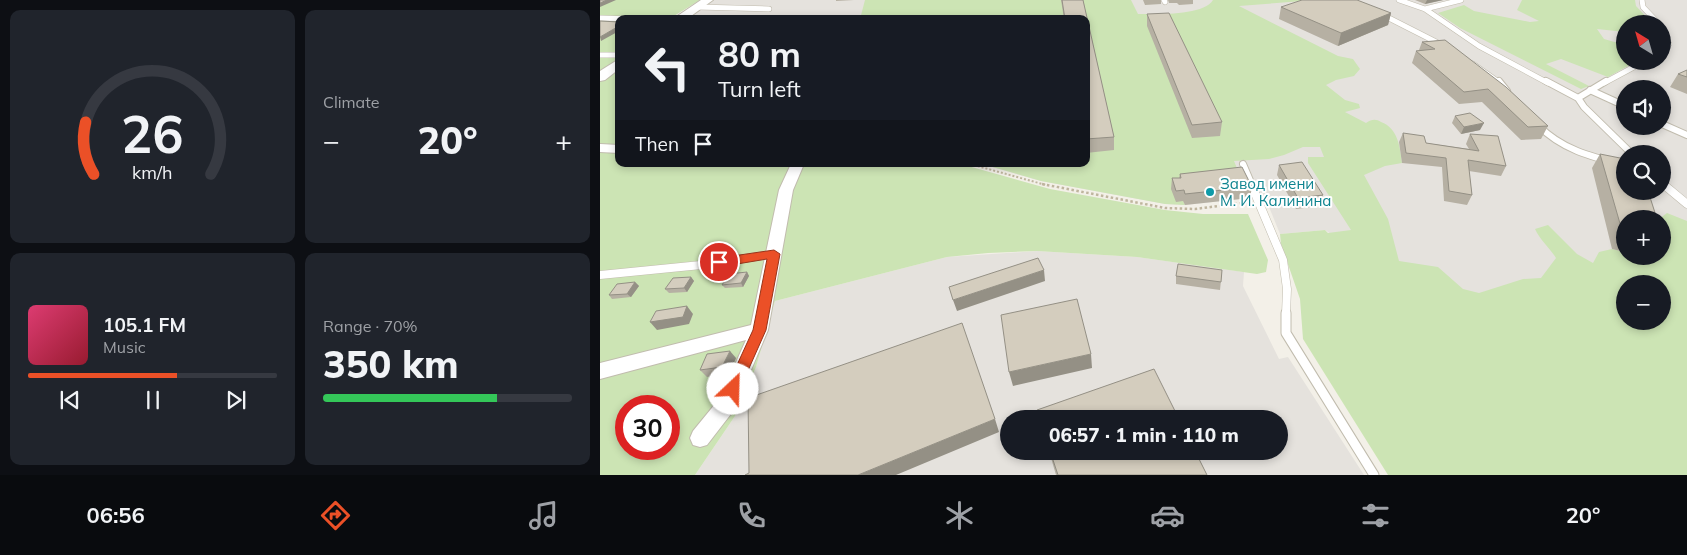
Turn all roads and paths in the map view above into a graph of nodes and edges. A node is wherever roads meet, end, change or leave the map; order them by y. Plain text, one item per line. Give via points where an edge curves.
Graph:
1 (708, 0) edge
2 (1399, 0) edge
3 (1461, 0) edge
4 (1642, 0) edge
5 (697, 7) junction
6 (769, 9) dead end
7 (1425, 9) junction
8 (1378, 12) edge
9 (686, 15) edge
10 (1651, 15) edge
11 (600, 18) edge
12 (615, 18) edge
13 (1451, 51) edge
14 (600, 55) edge
15 (615, 55) edge
16 (1467, 60) edge
17 (615, 66) edge
18 (1629, 70) edge
19 (600, 77) edge
20 (1590, 90) junction
21 (1512, 97) edge
22 (1578, 98) junction
23 (1616, 102) edge
24 (1535, 122) edge
25 (1671, 128) edge
26 (1687, 135) edge
27 (1623, 145) edge
28 (600, 148) edge
29 (615, 149) edge
30 (1616, 163) edge
31 (1244, 164) dead end
32 (796, 167) edge
33 (981, 167) edge
34 (1671, 191) edge
35 (1259, 202) junction
36 (1687, 204) edge
37 (774, 254) junction
38 (600, 276) edge
39 (759, 330) junction
40 (600, 371) edge
41 (700, 438) dead end
42 (1374, 475) edge

1 - 5 street
2 - 7 lane
3 - 7 lane
4 - 10 lane via 1643,7
5 - 6 lane
5 - 9 street
7 - 22 lane via 1480,46
8 - 13 lane
11 - 12 lane
14 - 15 lane
16 - 21 lane via 1497,79
17 - 19 street
18 - 20 lane
20 - 22 lane
20 - 23 lane
22 - 27 lane via 1584,108
24 - 30 lane via 1568,149
25 - 26 lane
28 - 29 street
31 - 35 lane
32 - 37 street via 786,190
33 - 35 path via 1045,185 1164,208 1195,209
34 - 36 lane
35 - 42 lane via 1283,260 1286,333
37 - 38 lane
37 - 39 street
39 - 40 street
39 - 41 street via 727,404

